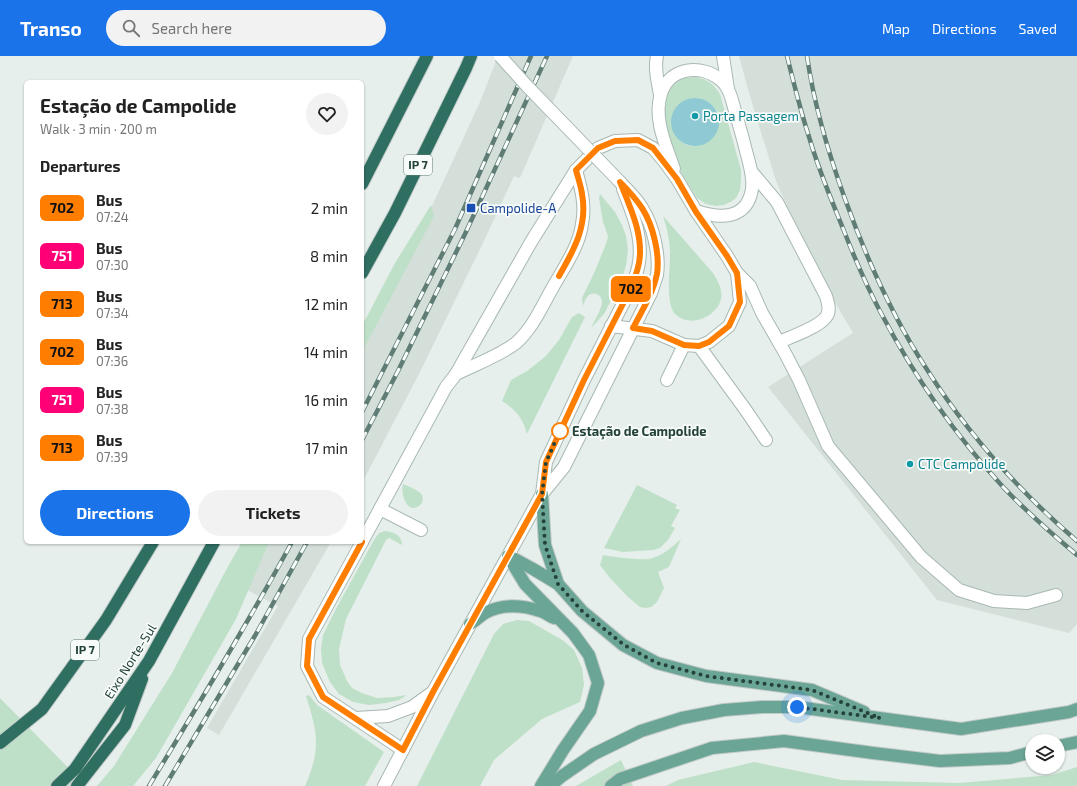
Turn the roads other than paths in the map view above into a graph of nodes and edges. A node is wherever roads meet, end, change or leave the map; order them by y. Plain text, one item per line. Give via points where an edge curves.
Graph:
1 (427, 56) edge
2 (470, 56) edge
3 (500, 56) edge
4 (657, 56) edge
5 (723, 56) edge
6 (728, 90) junction
7 (660, 95) junction
8 (576, 170) junction
9 (752, 171) junction
10 (677, 179) junction
11 (364, 180) edge
12 (620, 182) junction
13 (696, 212) junction
14 (364, 268) edge
15 (737, 273) junction
16 (611, 326) junction
17 (633, 328) junction
18 (779, 342) junction
19 (684, 345) junction
20 (699, 346) junction
21 (456, 374) junction
22 (667, 380) dead end
23 (766, 440) dead end
24 (542, 494) junction
25 (380, 509) junction
26 (421, 530) dead end
27 (364, 538) edge
28 (152, 544) edge
29 (213, 544) edge
30 (361, 544) edge
31 (508, 556) junction
32 (558, 584) junction
33 (1056, 595) dead end
34 (470, 624) junction
35 (566, 625) junction
36 (149, 661) junction
37 (433, 692) junction
38 (1077, 708) edge
39 (356, 718) junction
40 (880, 718) junction
41 (1077, 742) edge
42 (0, 743) edge
43 (1065, 745) edge
44 (403, 750) junction
45 (1025, 754) edge
46 (57, 786) edge
47 (77, 786) edge
48 (384, 786) edge
49 (541, 786) edge
50 (550, 786) edge
51 (611, 786) edge

1 - 11 highway
2 - 14 highway, IP 7 via 395,213
3 - 12 street, bridge
4 - 7 street via 656,72
5 - 6 street
6 - 7 street via 723,82 712,74 688,70 670,79
6 - 9 street
7 - 10 street via 660,124
8 - 10 street via 598,148 615,141 638,140 653,148
8 - 21 street via 531,242
8 - 21 street via 583,195 582,225 573,252 537,316 523,336 511,346
9 - 13 street via 752,188 748,204 737,212 722,216
9 - 18 street via 777,202 829,303 827,316 819,324
10 - 13 street
12 - 16 street via 634,220 640,248 635,279
12 - 17 street via 643,209 654,238 657,259 657,274 651,292
13 - 15 street
15 - 18 street via 750,286
15 - 20 street via 740,302 729,326 709,342
16 - 17 street
16 - 24 street via 546,462
17 - 19 street via 652,331
17 - 24 street via 564,467
18 - 33 street via 828,446 921,557 959,590 994,601 1027,603
19 - 20 street
19 - 22 street
20 - 23 street
21 - 25 street via 446,387
24 - 31 street
24 - 32 main road via 545,545
25 - 26 street
25 - 27 street
28 - 42 highway, IP 7 via 106,620 42,709
29 - 36 highway, Eixo Norte-Sul
30 - 39 street via 309,639 307,666 323,697
31 - 32 main road
31 - 34 street
31 - 35 main road via 525,584
32 - 40 main road via 582,611 624,645 657,663 706,676 812,690
34 - 35 main road via 499,607 522,606 541,611
34 - 37 street
35 - 49 main road via 589,654 598,683 590,711
36 - 46 highway, Eixo Norte-Sul via 75,769
36 - 47 highway via 125,725
37 - 39 street via 412,707 388,716
37 - 44 street
38 - 40 main road via 1070,712 961,729
39 - 44 street
40 - 50 main road via 797,707 724,710 682,718 641,731 594,754
41 - 43 main road
44 - 48 street
45 - 51 main road via 1010,758 940,761 784,741 712,748 620,779

